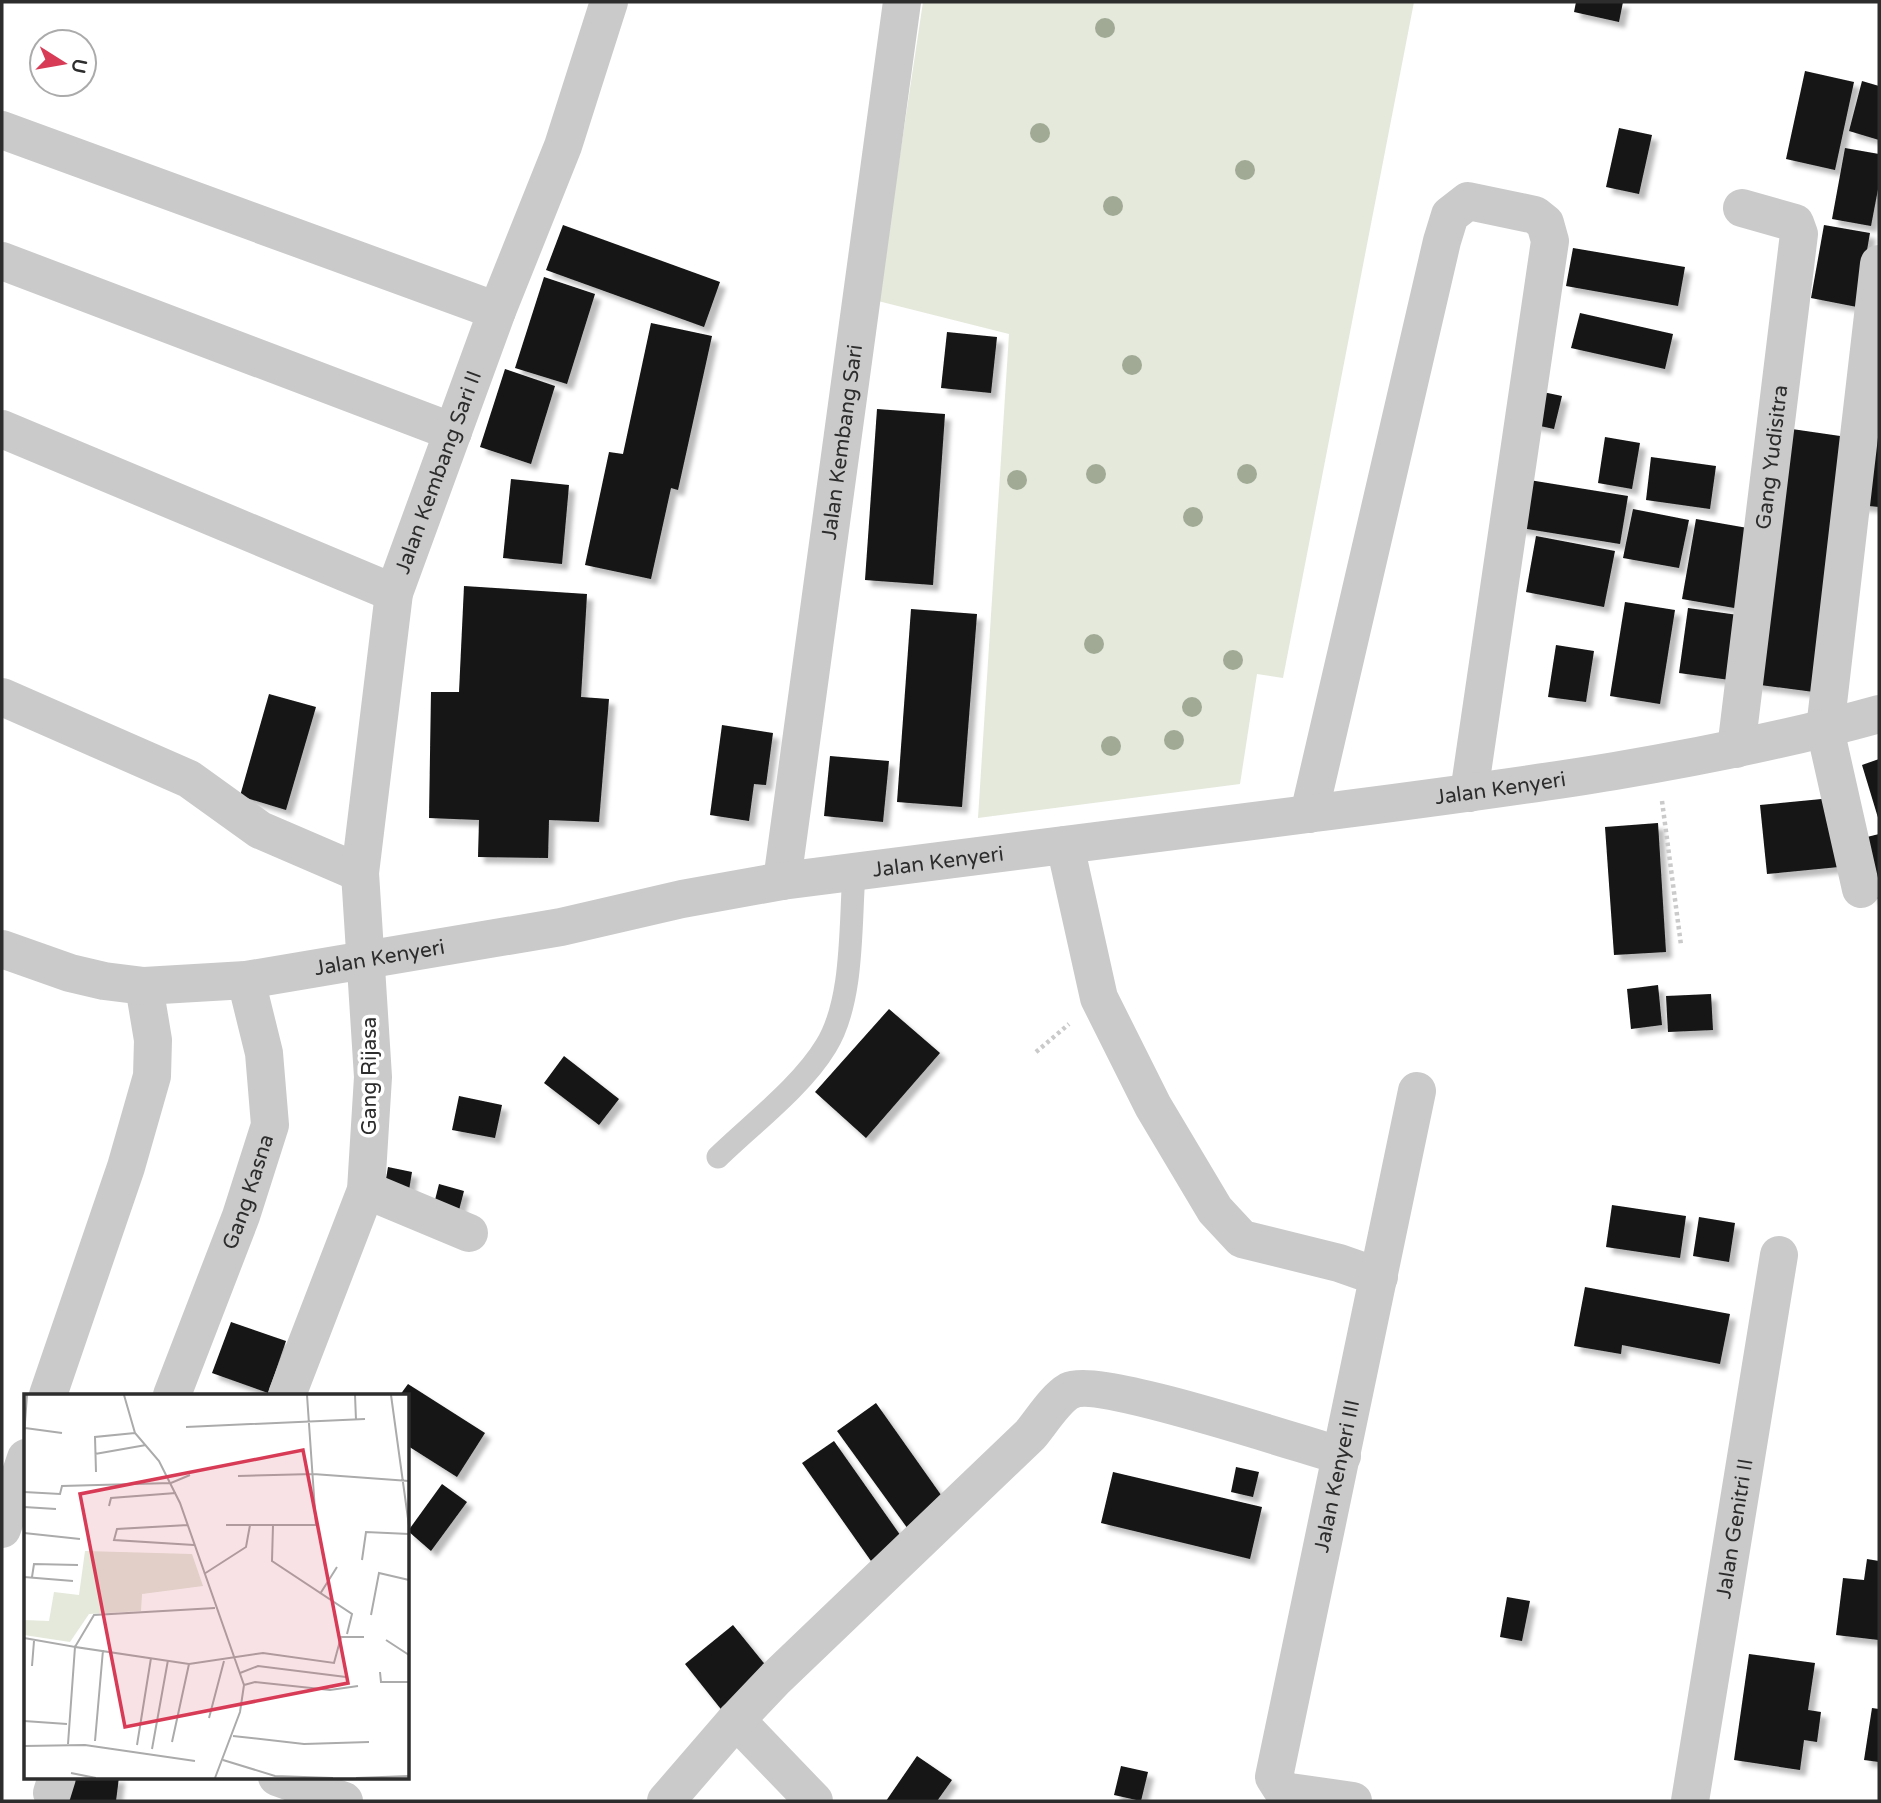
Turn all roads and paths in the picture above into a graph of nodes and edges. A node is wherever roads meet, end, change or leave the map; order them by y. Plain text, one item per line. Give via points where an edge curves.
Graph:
1 (609, 2) edge
2 (902, 2) edge
3 (2, 130) edge
4 (1742, 208) dead end
5 (2, 261) edge
6 (1879, 264) edge
7 (497, 311) junction
8 (2, 429) edge
9 (453, 432) junction
10 (394, 593) junction
11 (2, 697) edge
12 (1879, 714) edge
13 (1825, 729) junction
14 (1736, 749) junction
15 (1657, 766) junction
16 (1469, 793) junction
17 (1309, 814) junction
18 (1065, 845) junction
19 (360, 873) junction
20 (854, 873) junction
21 (782, 881) junction
22 (1861, 889) dead end
23 (1681, 945) dead end
24 (2, 949) edge
25 (366, 962) junction
26 (246, 980) junction
27 (144, 986) junction
28 (1417, 1091) dead end
29 (718, 1157) dead end
30 (366, 1190) junction
31 (469, 1233) dead end
32 (1779, 1255) dead end
33 (1379, 1277) junction
34 (48, 1394) edge
35 (172, 1394) edge
36 (287, 1394) edge
37 (1342, 1456) junction
38 (24, 1464) edge
39 (2, 1529) edge
40 (736, 1720) junction
41 (280, 1778) edge
42 (344, 1801) edge
43 (666, 1801) edge
44 (814, 1801) edge
45 (1353, 1801) edge
46 (1690, 1801) edge

1 - 7 street, Jalan Kembang Sari II via 563,146
2 - 21 street, Jalan Kembang Sari
3 - 7 street
4 - 14 street, Gang Yudisitra via 1795,223 1799,234
5 - 9 street
6 - 13 street
7 - 9 street, Jalan Kembang Sari II
8 - 10 street
9 - 10 street, Jalan Kembang Sari II
10 - 19 street, Jalan Kembang Sari II
11 - 19 street via 189,779 260,830
12 - 13 street, Jalan Kenyeri
13 - 14 street, Jalan Kenyeri
13 - 22 street
14 - 15 street, Jalan Kenyeri
15 - 16 street, Jalan Kenyeri
15 - 23 path
16 - 17 street, Jalan Kenyeri
16 - 17 street via 1550,241 1545,223 1535,215 1468,201 1450,215 1443,241
17 - 18 street, Jalan Kenyeri
18 - 20 street, Jalan Kenyeri
18 - 33 street via 1100,998 1153,1106 1215,1210 1242,1239
19 - 25 street, Jalan Kembang Sari II
20 - 21 street, Jalan Kenyeri
20 - 29 lane via 846,983 826,1046 792,1086
21 - 25 street, Jalan Kenyeri
24 - 27 street, Jalan Kenyeri via 70,973
25 - 26 street, Jalan Kenyeri
25 - 30 street, Gang Rijasa via 373,1077
26 - 27 street, Jalan Kenyeri
26 - 35 street, Gang Kasna via 264,1053 270,1125
27 - 34 street via 153,1040 152,1076 122,1180
28 - 33 street, Jalan Kenyeri III
30 - 31 street
30 - 36 street, Gang Rijasa
32 - 46 street, Jalan Genitri II
33 - 37 street, Jalan Kenyeri III
37 - 40 street via 1128,1394 1087,1386 1068,1392 1030,1435
37 - 45 street, Jalan Kenyeri III via 1275,1777 1281,1788 1290,1792
38 - 39 street
40 - 43 street
40 - 44 street
41 - 42 street

